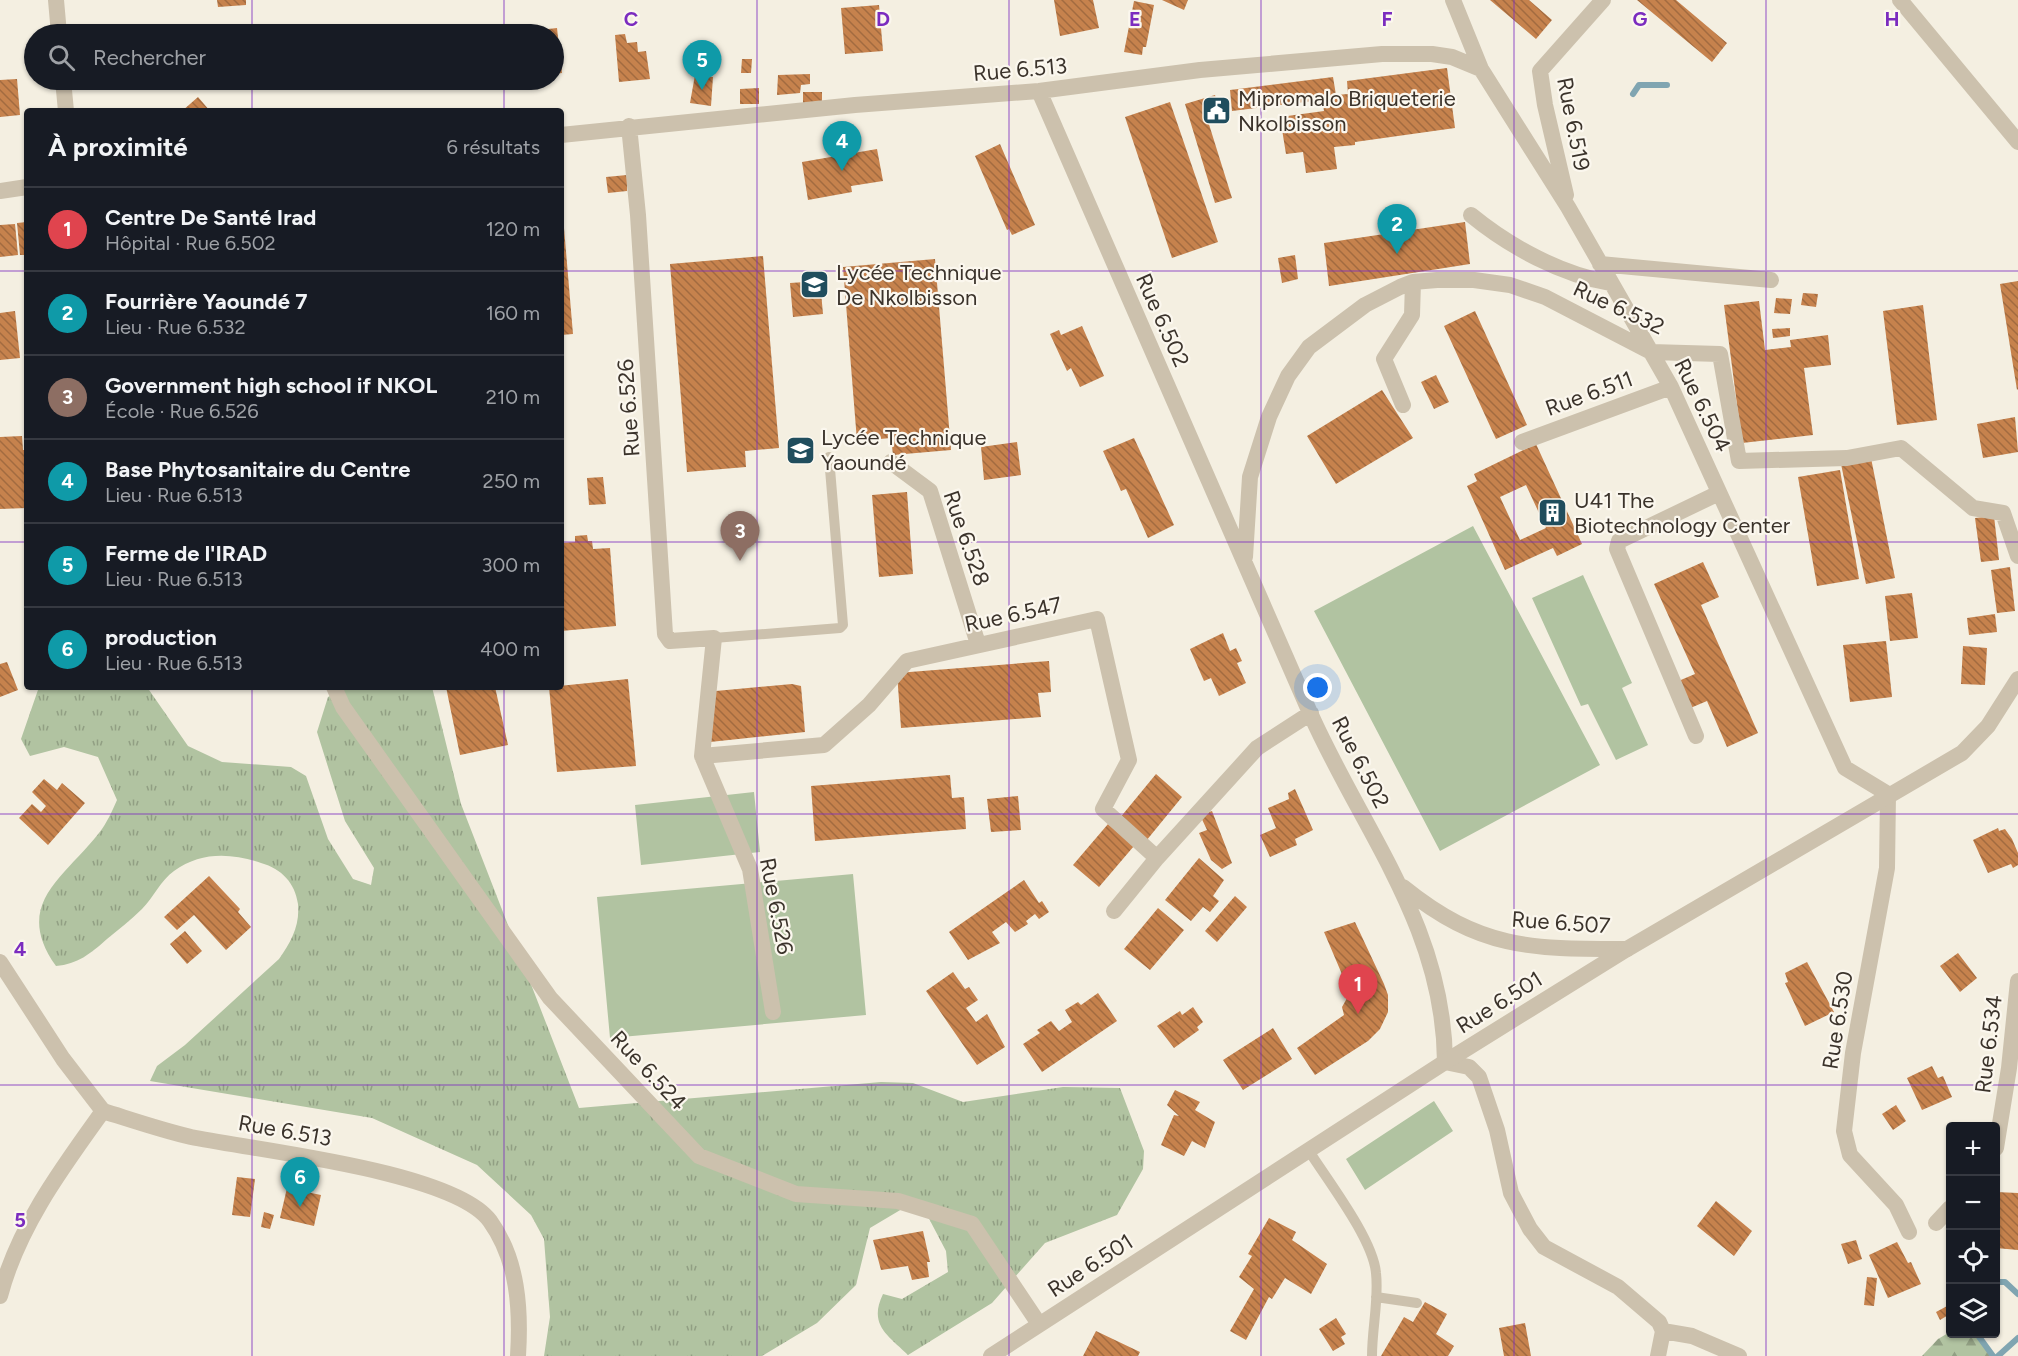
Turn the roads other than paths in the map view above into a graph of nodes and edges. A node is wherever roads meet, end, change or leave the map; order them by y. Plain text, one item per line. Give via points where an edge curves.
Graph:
1 (56, 0) edge
2 (1453, 0) edge
3 (1603, 0) edge
4 (1900, 0) edge
5 (58, 24) edge
6 (1481, 69) junction
7 (64, 90) edge
8 (1039, 91) junction
9 (66, 108) edge
10 (629, 126) junction
11 (564, 135) edge
12 (2018, 142) edge
13 (24, 187) edge
14 (0, 191) edge
15 (1568, 207) junction
16 (1471, 215) dead end
17 (1600, 264) junction
18 (1771, 280) dead end
19 (1413, 282) junction
20 (1611, 283) junction
21 (1651, 352) junction
22 (1671, 387) junction
23 (1403, 405) dead end
24 (1522, 442) dead end
25 (829, 457) dead end
26 (891, 462) dead end
27 (1719, 493) junction
28 (2018, 556) edge
29 (1244, 562) junction
30 (714, 638) junction
31 (978, 645) junction
32 (2018, 679) edge
33 (335, 690) edge
34 (1311, 713) junction
35 (1696, 736) dead end
36 (702, 756) junction
37 (1888, 794) junction
38 (1157, 858) junction
39 (1400, 885) junction
40 (1114, 911) dead end
41 (1627, 949) junction
42 (0, 962) edge
43 (2018, 981) edge
44 (773, 1012) dead end
45 (1445, 1062) junction
46 (103, 1111) junction
47 (2000, 1122) edge
48 (1309, 1151) junction
49 (1946, 1212) edge
50 (1936, 1223) dead end
51 (1909, 1232) dead end
52 (0, 1296) edge
53 (1376, 1297) junction
54 (1417, 1303) dead end
55 (1039, 1324) junction
56 (1663, 1331) junction
57 (518, 1356) edge
58 (991, 1356) edge
59 (1372, 1356) edge
60 (1658, 1356) edge
61 (1739, 1356) edge

1 - 5 street
2 - 6 street, Rue 6.504
3 - 15 street, Rue 6.519 via 1543,67 1540,77
4 - 12 street
6 - 8 street, Rue 6.513 via 1432,54 1382,54 1200,70
6 - 15 street, Rue 6.504
7 - 9 street
8 - 10 street, Rue 6.513
8 - 29 street, Rue 6.502
10 - 11 street, Rue 6.513
10 - 30 street, Rue 6.526 via 665,634 670,641
13 - 14 street
15 - 17 street, Rue 6.504
16 - 20 street via 1545,261 1587,279
17 - 18 street, Rue 6.532
17 - 20 street, Rue 6.504
19 - 21 street, Rue 6.532 via 1474,280 1510,285 1545,297
19 - 23 street via 1412,315 1384,359
19 - 29 street, Rue 6.532 via 1365,305 1309,347 1288,376 1269,417 1250,477
20 - 21 street, Rue 6.504
21 - 22 street, Rue 6.504
21 - 28 street, Rue 6.532 via 1720,354 1739,461 1847,458 1901,448 1973,508 2003,513
22 - 24 street, Rue 6.511
22 - 27 street, Rue 6.504
25 - 30 lane, Rue 6.526 via 844,621 840,628
26 - 31 street, Rue 6.528 via 930,491
27 - 35 street via 1619,541 1618,554
27 - 37 street, Rue 6.504 via 1845,768
29 - 34 street, Rue 6.502
30 - 36 street, Rue 6.526
31 - 36 street, Rue 6.547 via 907,661 869,705 824,745
31 - 38 street, Rue 6.547 via 1097,619 1129,760 1103,809
32 - 37 street, Rue 6.501 via 1988,726 1962,753
33 - 55 street, Rue 6.524 via 343,707 550,998 699,1156 796,1194 898,1201 972,1224
34 - 38 street via 1257,748
34 - 39 street, Rue 6.502 via 1331,759
36 - 44 street, Rue 6.526 via 750,869
37 - 41 street, Rue 6.501
37 - 51 street, Rue 6.530 via 1887,868 1853,1053 1844,1131 1850,1155 1896,1205
38 - 40 street
39 - 41 street, Rue 6.507 via 1473,932 1502,942 1566,949
39 - 45 street, Rue 6.502 via 1434,969 1445,1025
41 - 45 street, Rue 6.501
42 - 46 street via 63,1059
43 - 47 street, Rue 6.534
45 - 48 street, Rue 6.501
45 - 56 street via 1468,1067 1479,1077 1497,1130 1511,1193 1544,1247 1618,1287 1659,1322
46 - 52 street via 53,1182 8,1264
46 - 57 street, Rue 6.513 via 189,1136 375,1170 456,1196 489,1219 505,1247 517,1282
48 - 53 lane via 1370,1249
48 - 55 street, Rue 6.501
49 - 50 street
53 - 54 lane
53 - 59 lane
55 - 58 street, Rue 6.501
56 - 60 street
56 - 61 street via 1714,1343

